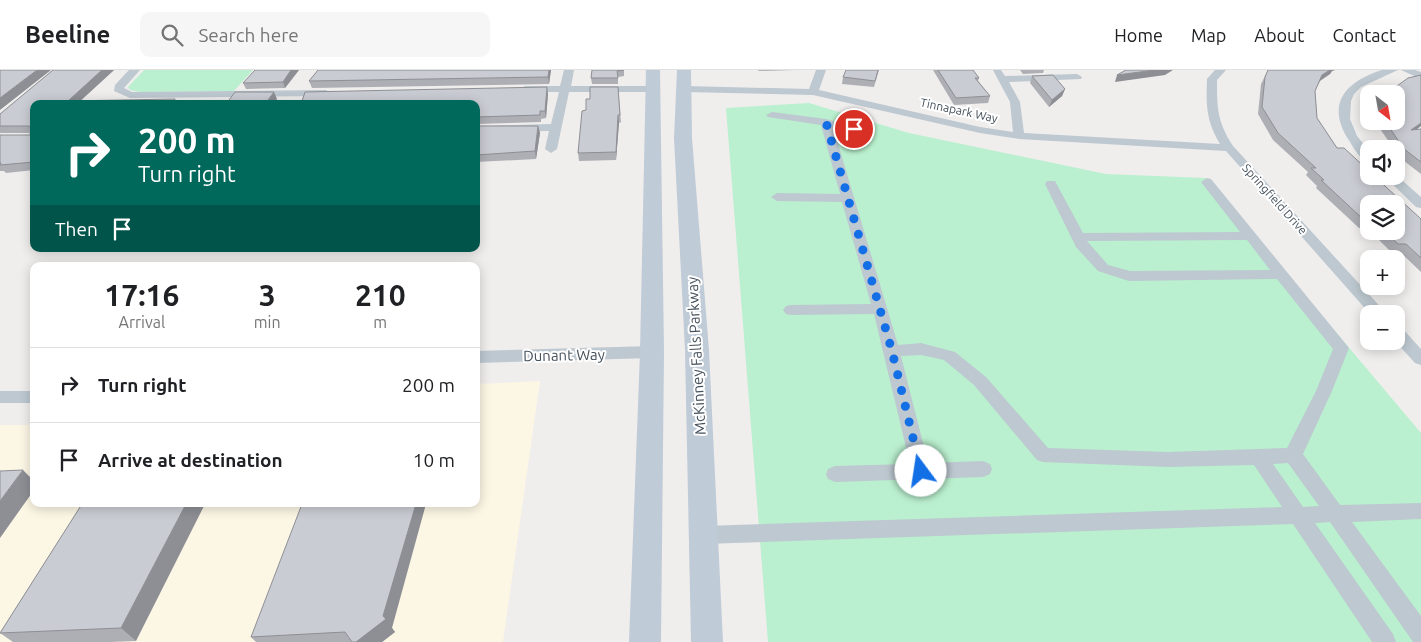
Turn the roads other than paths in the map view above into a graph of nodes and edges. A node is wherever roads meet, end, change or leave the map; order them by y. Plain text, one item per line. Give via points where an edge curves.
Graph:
1 (135, 70) edge
2 (569, 70) edge
3 (653, 70) edge
4 (684, 70) edge
5 (821, 70) edge
6 (1221, 70) edge
7 (1394, 70) edge
8 (1406, 70) edge
9 (999, 74) edge
10 (1421, 76) edge
11 (1077, 77) dead end
12 (308, 83) edge
13 (565, 89) junction
14 (652, 89) junction
15 (685, 89) junction
16 (516, 90) edge
17 (340, 92) edge
18 (813, 92) junction
19 (301, 93) junction
20 (220, 95) junction
21 (216, 100) edge
22 (296, 100) edge
23 (772, 115) dead end
24 (826, 122) junction
25 (556, 127) junction
26 (480, 129) edge
27 (868, 133) dead end
28 (1019, 136) junction
29 (1360, 146) edge
30 (551, 148) dead end
31 (1229, 148) junction
32 (1207, 182) dead end
33 (1050, 184) dead end
34 (1400, 185) edge
35 (777, 197) dead end
36 (848, 198) junction
37 (1421, 204) edge
38 (1252, 236) junction
39 (1079, 237) junction
40 (1282, 274) junction
41 (1371, 305) edge
42 (880, 309) junction
43 (791, 310) dead end
44 (1405, 342) edge
45 (892, 351) junction
46 (652, 352) junction
47 (480, 357) edge
48 (1421, 360) edge
49 (0, 397) edge
50 (30, 397) edge
51 (1294, 454) junction
52 (1259, 458) junction
53 (983, 468) dead end
54 (921, 471) junction
55 (835, 474) dead end
56 (1421, 511) edge
57 (1298, 514) junction
58 (1336, 514) junction
59 (704, 535) junction
60 (1421, 634) edge
61 (645, 642) edge
62 (707, 642) edge
63 (1385, 642) edge

1 - 20 street via 119,86 119,91 143,96
2 - 13 street
3 - 14 main road
4 - 15 main road, McKinney Falls Parkway
5 - 18 street
6 - 31 street, Springfield Drive via 1212,79 1211,109
7 - 29 street via 1363,82 1349,92 1343,112 1349,132
8 - 10 street
9 - 11 street
9 - 28 street via 1015,102
12 - 19 street
13 - 14 street
13 - 16 street
13 - 25 street
14 - 15 main road
14 - 46 main road
15 - 18 street, Tinnapark Way
15 - 59 main road, McKinney Falls Parkway via 683,138 697,350
17 - 19 street
18 - 28 street, Tinnapark Way
19 - 20 street
19 - 22 street
20 - 21 street
23 - 24 street
24 - 27 street
24 - 36 street
25 - 26 street
25 - 30 street
28 - 31 street, Tinnapark Way
31 - 41 street, Springfield Drive
32 - 38 street
33 - 39 street
34 - 37 street
35 - 36 street
36 - 42 street
38 - 39 street
38 - 40 street
39 - 40 street via 1083,247 1103,268 1129,276
40 - 51 street via 1341,348
42 - 43 street
42 - 45 street
44 - 48 street
45 - 52 street via 921,349 949,356 980,382 1043,455
45 - 54 street
46 - 47 street, Dunant Way
46 - 61 main road
49 - 50 street
51 - 52 street
51 - 58 street
52 - 57 street
53 - 54 street
54 - 55 street
56 - 58 street
57 - 58 street
57 - 59 street
57 - 63 street
58 - 60 street
59 - 62 main road, McKinney Falls Parkway

